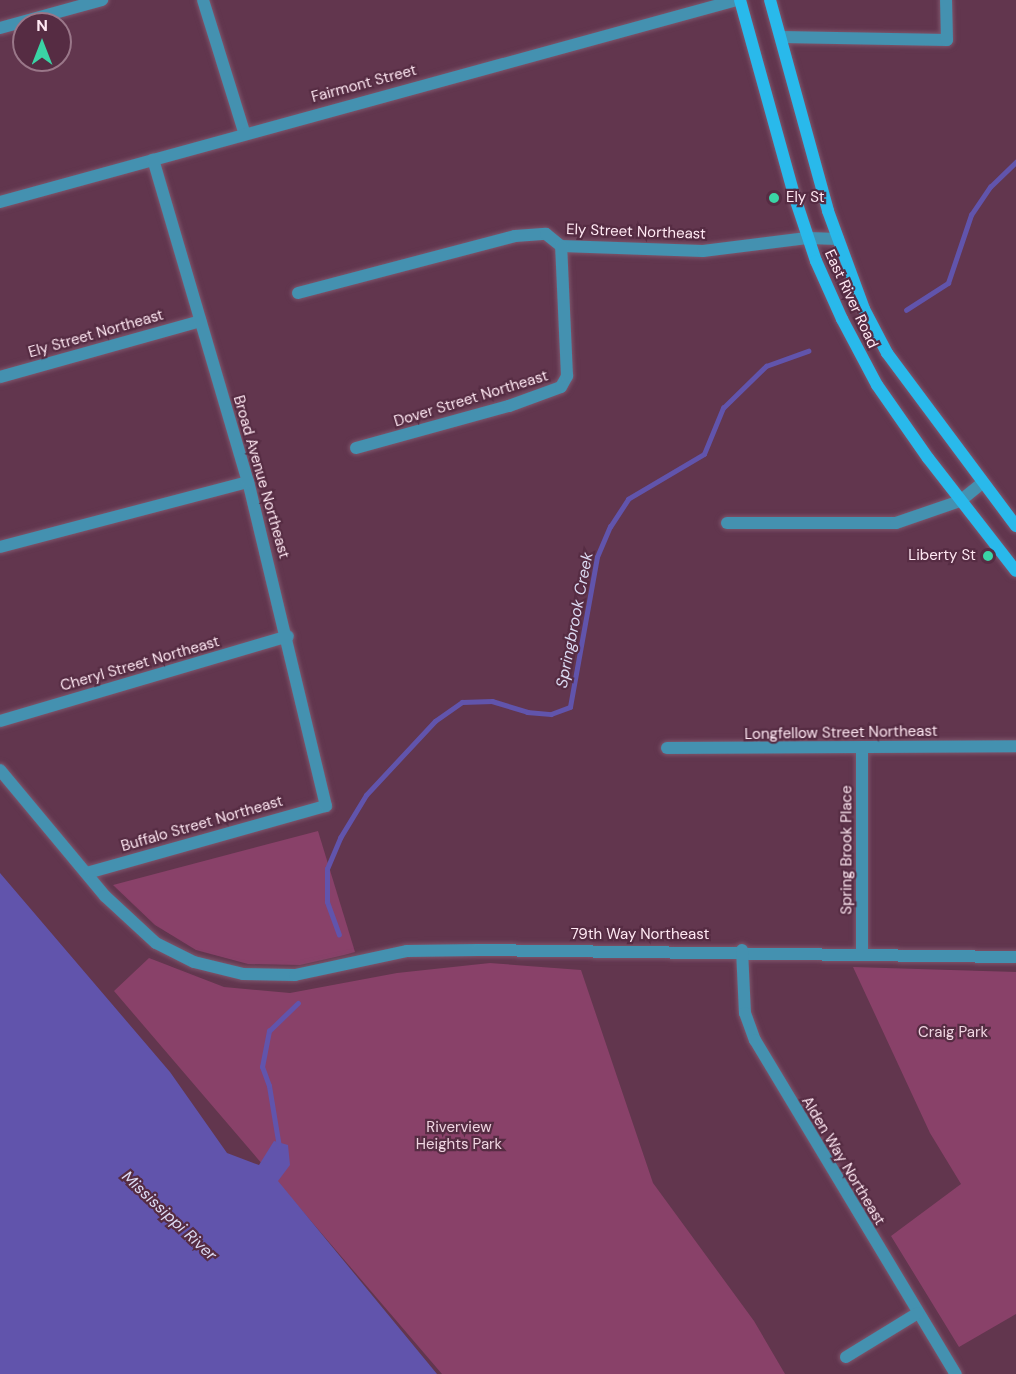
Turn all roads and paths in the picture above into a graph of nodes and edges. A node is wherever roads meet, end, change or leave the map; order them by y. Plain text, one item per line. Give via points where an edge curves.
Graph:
1 (102, 0) edge
2 (203, 0) edge
3 (738, 0) edge
4 (770, 0) edge
5 (946, 0) edge
6 (0, 28) edge
7 (782, 37) junction
8 (244, 132) junction
9 (153, 160) junction
10 (0, 202) edge
11 (808, 238) junction
12 (838, 239) junction
13 (561, 246) junction
14 (298, 293) dead end
15 (200, 321) junction
16 (0, 377) edge
17 (356, 448) dead end
18 (248, 482) junction
19 (982, 483) junction
20 (960, 501) junction
21 (727, 523) dead end
22 (1016, 526) edge
23 (0, 547) edge
24 (1016, 571) edge
25 (288, 636) junction
26 (0, 721) edge
27 (1016, 746) edge
28 (862, 747) junction
29 (667, 748) dead end
30 (0, 770) edge
31 (326, 806) joint
32 (87, 873) junction
33 (742, 950) junction
34 (862, 953) junction
35 (1016, 957) edge
36 (918, 1313) junction
37 (846, 1357) dead end
38 (956, 1374) edge

1 - 6 street
2 - 8 street
3 - 8 street, Fairmont Street
3 - 11 main road, East River Road
4 - 7 main road, East River Road
5 - 7 street via 947,40
7 - 12 main road, East River Road
8 - 9 street, Fairmont Street
9 - 10 street, Fairmont Street
9 - 15 street, Broad Avenue Northeast
11 - 12 street, Ely Street Northeast
11 - 13 street, Ely Street Northeast via 703,251
11 - 20 main road, East River Road via 842,319 877,384
12 - 19 main road, East River Road via 864,309 887,353
13 - 14 street, Ely Street Northeast via 546,234 515,236
13 - 17 street, Dover Street Northeast via 567,376 561,387 508,406
15 - 16 street, Ely Street Northeast
15 - 18 street, Broad Avenue Northeast
18 - 23 street
18 - 25 street, Broad Avenue Northeast
19 - 20 street
19 - 22 main road, East River Road
20 - 21 street via 896,523
20 - 24 main road, East River Road
25 - 26 street, Cheryl Street Northeast
25 - 31 street, Broad Avenue Northeast
27 - 28 street, Longfellow Street Northeast
28 - 29 street, Longfellow Street Northeast
28 - 34 street, Spring Brook Place
30 - 32 street, 79th Way Northeast
31 - 32 street, Buffalo Street Northeast
32 - 33 street, 79th Way Northeast via 156,942 221,970 266,977 312,973 407,951
33 - 34 street, 79th Way Northeast
33 - 36 street, Alden Way Northeast via 745,1013 755,1040
34 - 35 street, 79th Way Northeast
36 - 37 street
36 - 38 street, Alden Way Northeast

